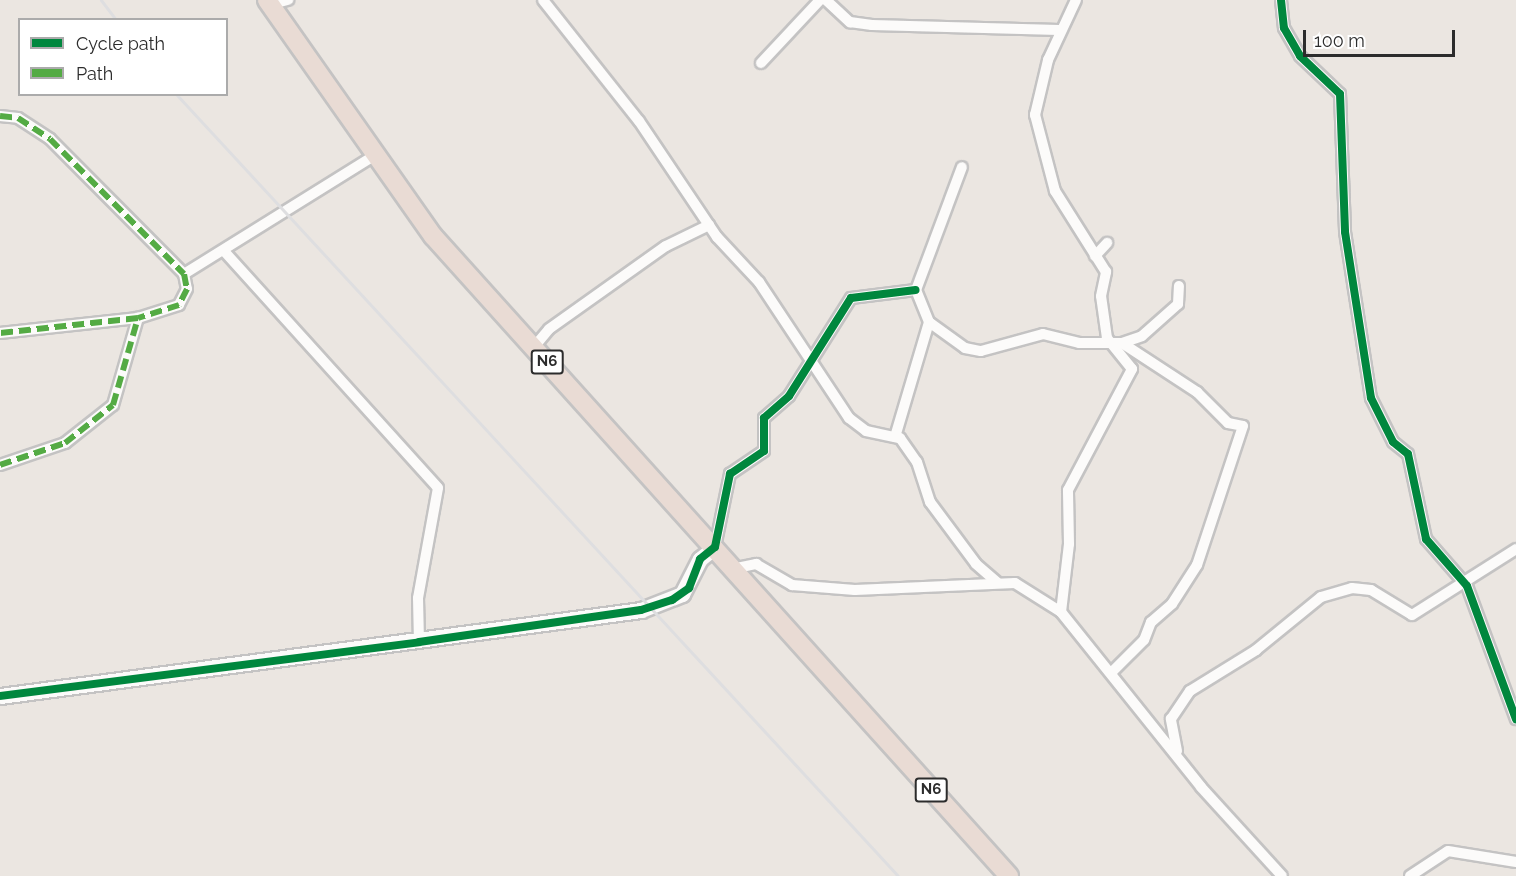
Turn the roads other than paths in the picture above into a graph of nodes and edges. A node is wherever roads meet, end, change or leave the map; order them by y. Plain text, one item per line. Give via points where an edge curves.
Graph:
1 (288, 0) edge
2 (543, 0) edge
3 (820, 0) edge
4 (826, 0) edge
5 (1076, 0) edge
6 (1281, 0) edge
7 (268, 3) edge
8 (1059, 30) junction
9 (761, 63) dead end
10 (0, 116) edge
11 (372, 157) junction
12 (962, 167) dead end
13 (709, 225) junction
14 (1107, 243) dead end
15 (224, 251) junction
16 (1095, 256) junction
17 (184, 274) junction
18 (1179, 286) dead end
19 (916, 290) junction
20 (138, 318) junction
21 (929, 322) junction
22 (0, 333) edge
23 (1110, 341) junction
24 (1122, 343) junction
25 (534, 348) junction
26 (809, 358) junction
27 (895, 437) junction
28 (0, 465) edge
29 (715, 547) junction
30 (1516, 549) edge
31 (732, 569) junction
32 (1463, 581) junction
33 (998, 582) junction
34 (1061, 612) junction
35 (419, 642) junction
36 (1112, 672) junction
37 (0, 696) edge
38 (852, 703) junction
39 (1516, 719) edge
40 (1177, 755) junction
41 (1516, 862) edge
42 (992, 876) edge
43 (1009, 876) edge
44 (1282, 876) edge
45 (1410, 876) edge

1 - 7 street
2 - 13 street via 639,121
3 - 9 street
4 - 8 street via 850,22 872,25
5 - 8 street
6 - 32 street via 1284,28 1300,56 1340,94 1345,232 1371,398 1393,442 1408,454 1426,539
7 - 11 highway, N6
8 - 16 street via 1035,115 1055,191
10 - 17 street via 18,118 50,139
11 - 15 street
11 - 25 highway, N6 via 433,236
12 - 19 street
13 - 25 street via 666,246 549,329
13 - 26 street via 759,282
14 - 16 street
15 - 17 street
15 - 35 street via 438,488 418,598
16 - 23 street via 1106,272 1101,296
17 - 20 street via 187,289 179,305
18 - 24 street via 1178,304 1142,336
19 - 21 street
19 - 26 street via 851,298
20 - 22 street
20 - 28 street via 113,405 65,443
21 - 23 street via 965,348 981,351 1043,334 1078,344
21 - 27 street
23 - 24 street
23 - 34 street via 1132,369 1068,490 1069,544
24 - 36 street via 1197,392 1228,423 1243,426 1197,565 1172,604 1151,622 1144,640
25 - 29 highway, N6
26 - 27 street via 849,418 866,431
26 - 29 street via 789,396 764,418 764,451 730,474
27 - 33 street via 916,462 930,502 976,564
29 - 31 highway, N6
29 - 35 street via 700,559 689,588 653,608
30 - 32 street
31 - 33 street via 756,564 792,585 855,590
31 - 38 highway, N6
32 - 39 street via 1486,626
32 - 40 street via 1412,615 1371,590 1352,588 1321,597 1256,650 1190,691 1171,719
33 - 34 street via 1015,583
34 - 36 street
35 - 37 street
36 - 40 street
38 - 42 highway, N6
38 - 43 highway, N6
40 - 44 street
41 - 45 street via 1448,851

